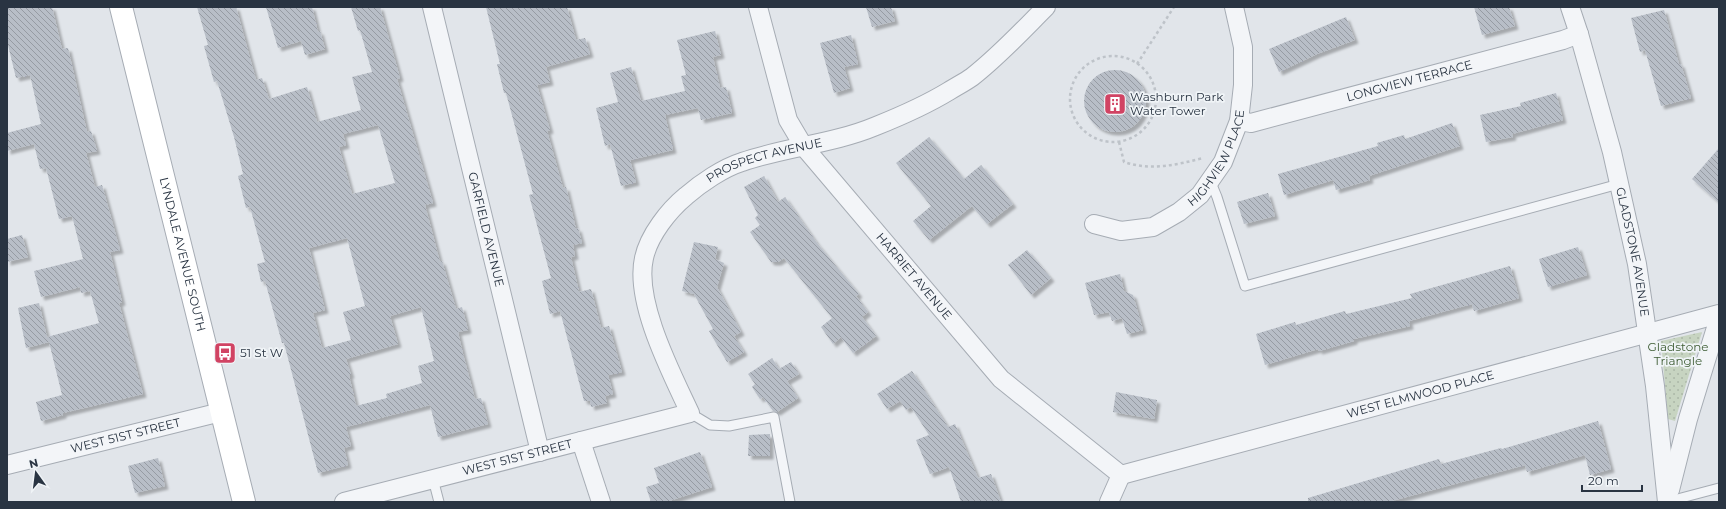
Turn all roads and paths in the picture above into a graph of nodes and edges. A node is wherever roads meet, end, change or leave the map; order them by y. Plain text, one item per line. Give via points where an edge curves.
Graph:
1 (120, 7) edge
2 (432, 7) edge
3 (758, 7) edge
4 (1046, 7) edge
5 (1174, 7) edge
6 (1234, 7) edge
7 (1570, 7) edge
8 (1579, 34) junction
9 (1137, 64) junction
10 (1239, 121) junction
11 (1119, 142) junction
12 (804, 147) junction
13 (1204, 158) dead end
14 (1210, 180) junction
15 (1618, 184) junction
16 (1094, 224) dead end
17 (1719, 314) edge
18 (1719, 318) edge
19 (1647, 333) junction
20 (221, 412) junction
21 (690, 414) junction
22 (581, 442) junction
23 (540, 452) junction
24 (7, 465) edge
25 (1121, 475) junction
26 (433, 479) junction
27 (1719, 488) edge
28 (244, 502) edge
29 (344, 502) edge
30 (439, 502) edge
31 (601, 502) edge
32 (790, 502) edge
33 (1108, 502) edge
34 (1667, 502) edge

1 - 20 main road, LYNDALE AVENUE SOUTH
2 - 23 street, GARFIELD AVENUE
3 - 12 street, HARRIET AVENUE via 788,120
4 - 12 street, PROSPECT AVENUE via 1009,45 971,78 930,102 873,127
5 - 9 path
6 - 10 street, HIGHVIEW PLACE via 1243,47 1243,86
7 - 8 street, GLADSTONE AVENUE
8 - 10 street, LONGVIEW TERRACE via 1251,123
8 - 15 street, GLADSTONE AVENUE via 1612,152
9 - 11 path via 1145,70 1152,81 1156,93 1156,106 1145,128 1135,136
9 - 11 path via 1117,56 1097,59 1081,70 1071,88 1071,108 1079,126 1103,142
10 - 14 street, HIGHVIEW PLACE via 1224,162
11 - 13 path via 1124,162 1133,165 1164,167
12 - 21 street, PROSPECT AVENUE via 740,162 701,183 675,206 655,232 644,258 646,304 665,358
12 - 25 street, HARRIET AVENUE via 1001,379
14 - 15 lane via 1245,286
14 - 16 street, HIGHVIEW PLACE via 1200,194 1179,212 1153,227 1121,231
15 - 19 street, GLADSTONE AVENUE via 1638,264
17 - 19 street, WEST ELMWOOD PLACE
18 - 34 street via 1688,419
19 - 25 street, WEST ELMWOOD PLACE
19 - 34 street, GLADSTONE AVENUE
20 - 24 street, WEST 51ST STREET
20 - 28 main road, LYNDALE AVENUE SOUTH
21 - 22 street, WEST 51ST STREET
21 - 32 lane via 710,424 729,426 774,417
22 - 23 street, WEST 51ST STREET
22 - 31 street
23 - 26 street, WEST 51ST STREET
25 - 33 street
26 - 29 street, WEST 51ST STREET
26 - 30 lane
27 - 34 lane

